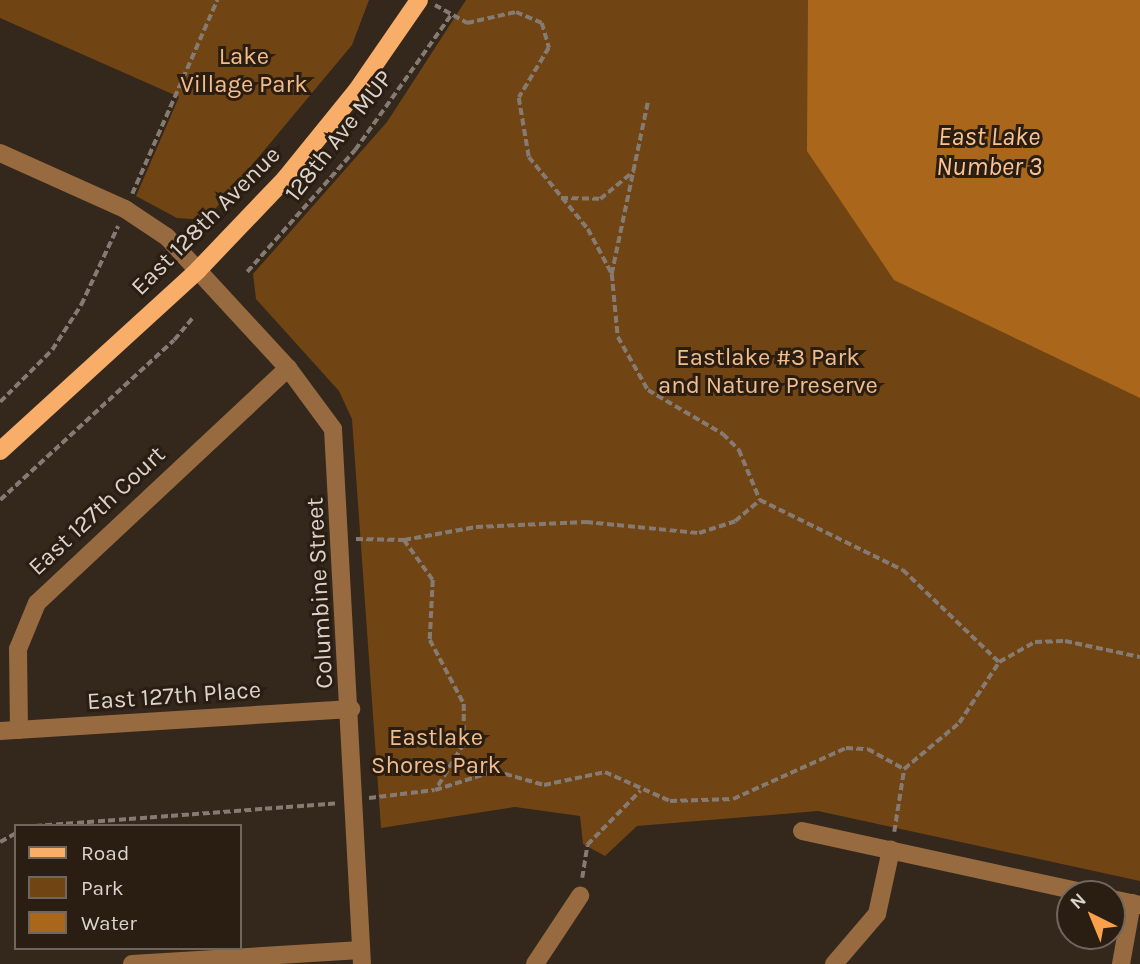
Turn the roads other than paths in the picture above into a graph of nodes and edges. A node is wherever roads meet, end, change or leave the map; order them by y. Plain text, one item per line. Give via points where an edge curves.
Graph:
1 (419, 0) edge
2 (0, 153) edge
3 (198, 270) junction
4 (288, 368) junction
5 (0, 451) edge
6 (351, 709) junction
7 (19, 730) junction
8 (0, 731) edge
9 (802, 831) dead end
10 (891, 850) junction
11 (1056, 886) edge
12 (580, 896) road end
13 (1136, 904) edge
14 (362, 957) edge
15 (132, 964) edge
16 (535, 964) edge
17 (834, 964) edge
18 (1121, 964) edge

1 - 3 main road, East 128th Avenue via 322,135
2 - 3 street, Columbine Street via 148,223
3 - 4 street, Columbine Street
3 - 5 main road, East 128th Avenue
4 - 6 street, Columbine Street via 333,429
4 - 7 street, East 127th Court via 37,603 18,649
6 - 7 street, East 127th Place
6 - 14 street, Columbine Street
7 - 8 street, East 127th Place
9 - 10 street
10 - 11 street
10 - 17 street via 877,914
12 - 16 street
13 - 18 street
14 - 15 street

